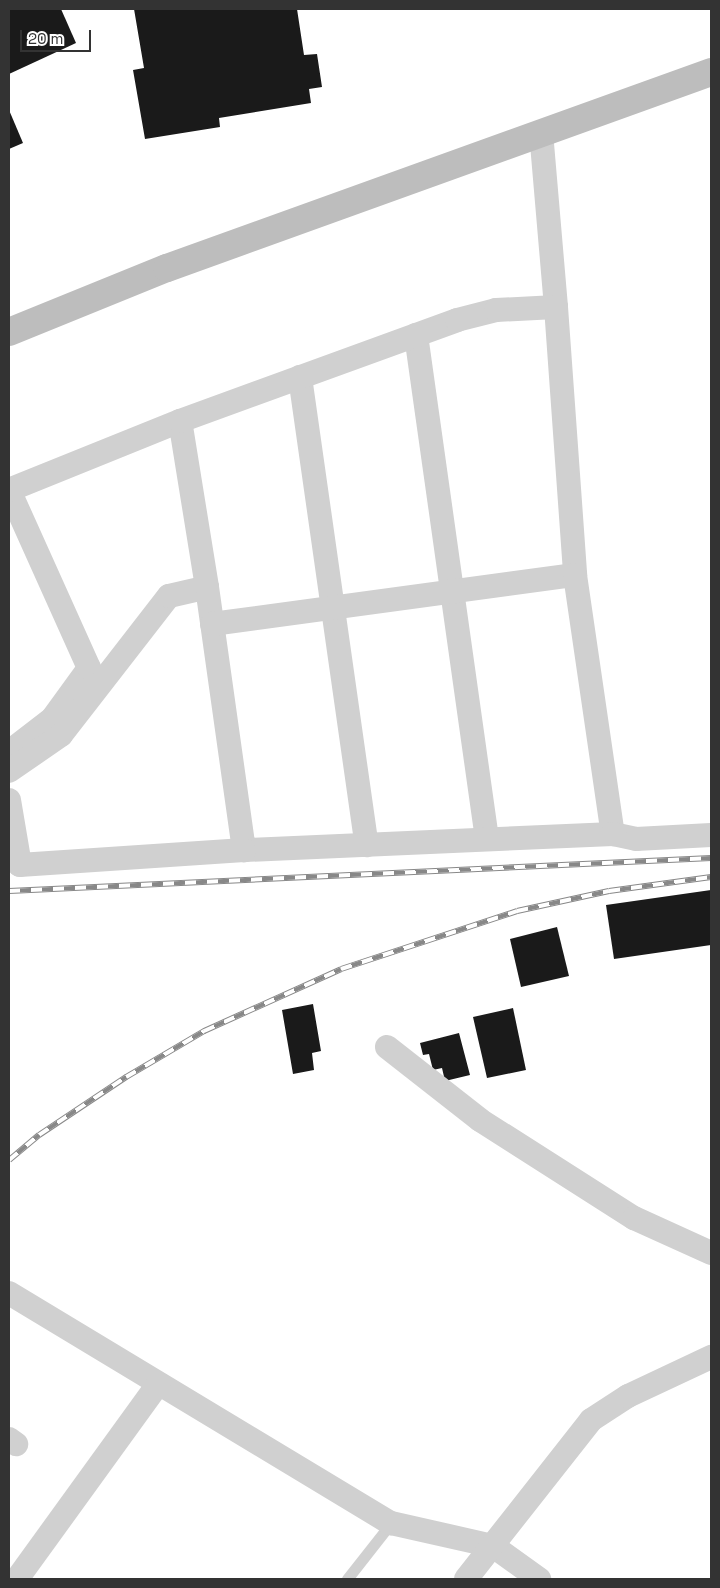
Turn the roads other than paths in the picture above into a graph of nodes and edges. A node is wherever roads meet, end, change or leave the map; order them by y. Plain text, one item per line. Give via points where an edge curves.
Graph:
1 (711, 72) edge
2 (541, 132) junction
3 (556, 307) junction
4 (9, 332) edge
5 (416, 335) junction
6 (300, 377) junction
7 (180, 421) junction
8 (575, 575) junction
9 (207, 587) junction
10 (452, 592) junction
11 (332, 608) junction
12 (212, 624) junction
13 (9, 752) edge
14 (9, 771) edge
15 (9, 800) edge
16 (613, 834) junction
17 (711, 835) edge
18 (487, 839) junction
19 (367, 845) junction
20 (244, 850) junction
21 (387, 1047) dead end
22 (711, 1253) edge
23 (9, 1293) edge
24 (711, 1357) edge
25 (158, 1384) junction
26 (391, 1523) junction
27 (493, 1546) junction
28 (17, 1579) edge
29 (347, 1579) edge
30 (466, 1579) edge
31 (539, 1579) edge

1 - 2 street
2 - 3 street
2 - 4 street via 167,268
3 - 5 street via 496,310
3 - 8 street
5 - 6 street
5 - 10 street
6 - 7 street
6 - 11 street
7 - 9 street
7 - 13 street via 9,490 89,668 52,720
8 - 10 street
8 - 16 street
9 - 12 street
9 - 14 street via 169,596 61,735
10 - 11 street
10 - 18 street
11 - 12 street
11 - 19 street
12 - 20 street
15 - 20 street via 20,865
16 - 17 street via 636,839
16 - 18 street
18 - 19 street
19 - 20 street
21 - 22 street via 496,1130 634,1218
23 - 25 street
24 - 27 street via 628,1396 591,1420
25 - 26 street
25 - 28 street
26 - 27 street
26 - 29 lane
27 - 30 street
27 - 31 street

